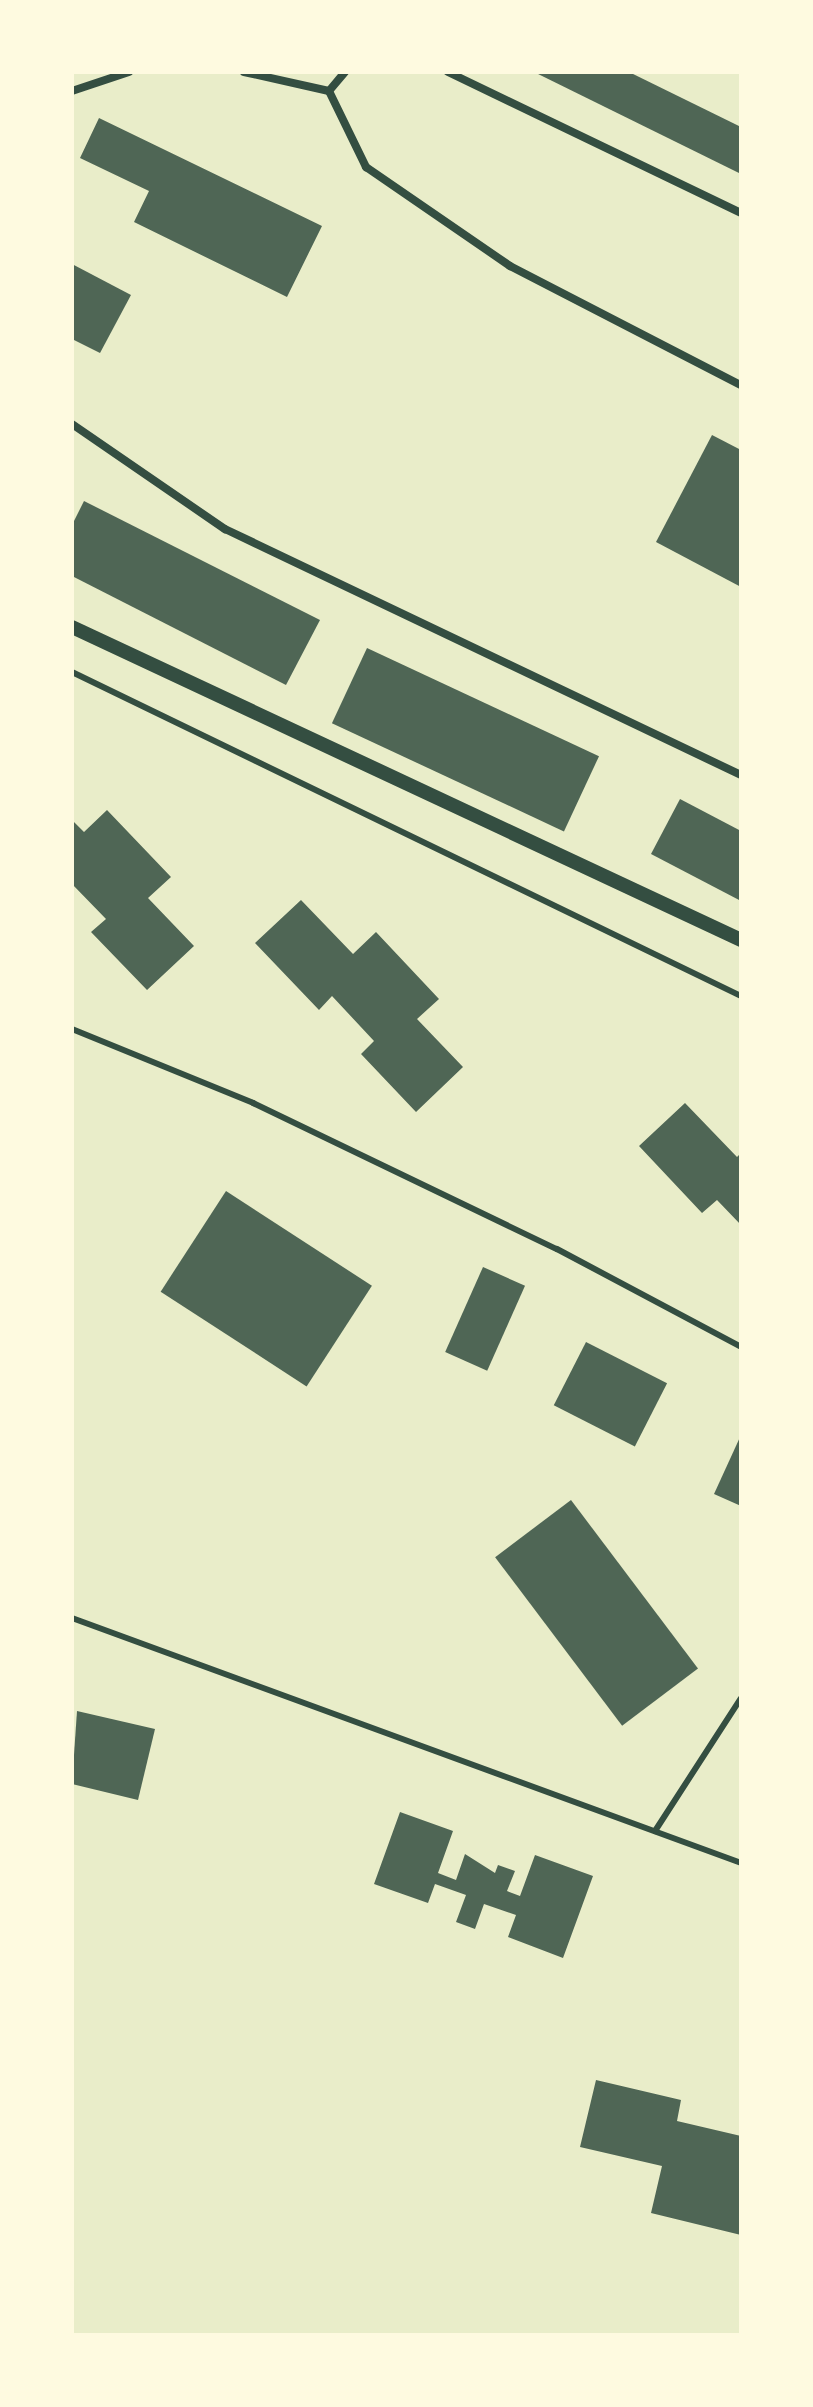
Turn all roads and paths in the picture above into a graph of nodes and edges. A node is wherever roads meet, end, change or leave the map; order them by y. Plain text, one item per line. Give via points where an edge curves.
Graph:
1 (129, 72) edge
2 (244, 72) edge
3 (345, 72) edge
4 (448, 72) edge
5 (72, 91) edge
6 (329, 91) junction
7 (741, 213) edge
8 (741, 385) edge
9 (72, 424) edge
10 (72, 627) edge
11 (72, 672) edge
12 (741, 775) edge
13 (741, 940) edge
14 (741, 996) edge
15 (72, 1029) edge
16 (741, 1347) edge
17 (72, 1618) edge
18 (741, 1698) edge
19 (655, 1831) junction
20 (741, 1863) edge

1 - 5 street
2 - 6 street
3 - 6 street
4 - 7 street
6 - 8 street via 366,167 510,266
9 - 12 street via 225,529
10 - 13 street
11 - 14 lane
15 - 16 lane via 253,1103 557,1249
17 - 19 lane
18 - 19 lane
19 - 20 lane

